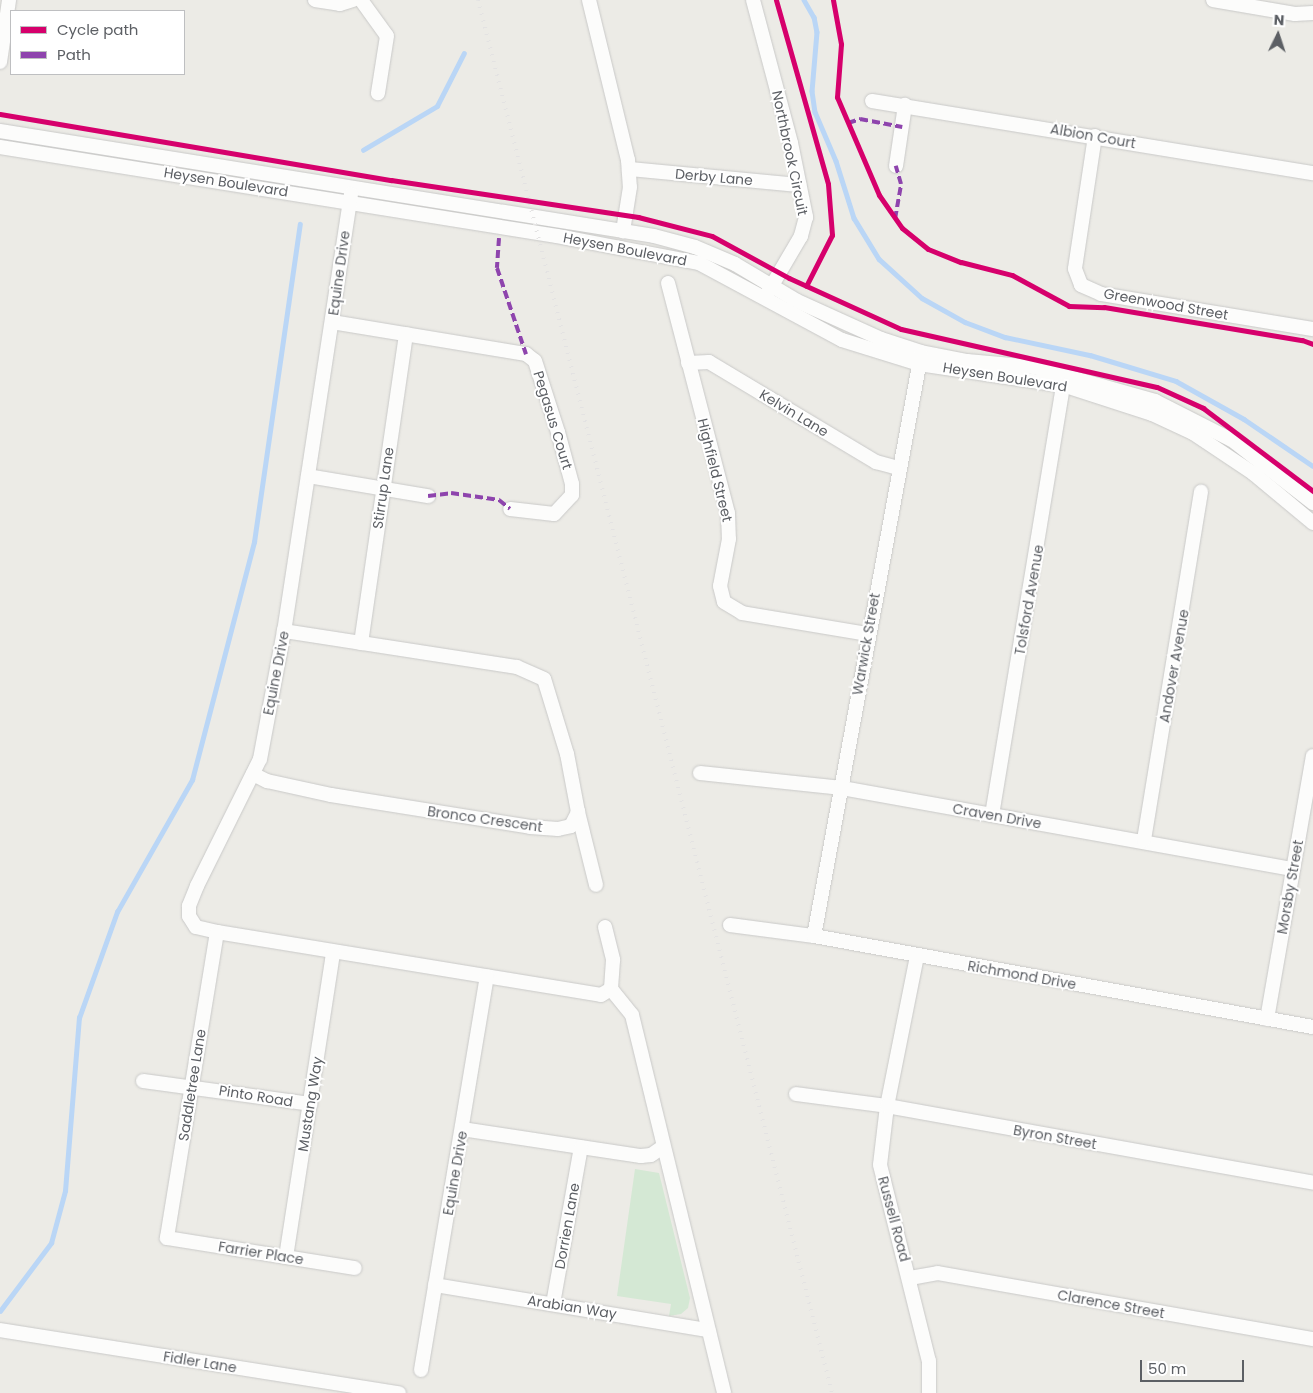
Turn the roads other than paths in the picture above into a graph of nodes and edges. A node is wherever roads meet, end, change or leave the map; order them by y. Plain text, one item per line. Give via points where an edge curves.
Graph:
1 (9, 0) edge
2 (315, 0) edge
3 (354, 0) edge
4 (361, 0) edge
5 (589, 0) edge
6 (753, 0) edge
7 (1213, 0) edge
8 (1313, 13) edge
9 (2, 39) edge
10 (0, 62) edge
11 (378, 93) dead end
12 (872, 101) dead end
13 (905, 105) junction
14 (0, 131) edge
15 (1095, 136) junction
16 (0, 147) edge
17 (896, 166) dead end
18 (629, 169) junction
19 (1313, 173) edge
20 (799, 184) junction
21 (352, 189) junction
22 (350, 204) junction
23 (623, 231) junction
24 (668, 283) dead end
25 (771, 287) junction
26 (763, 299) junction
27 (332, 322) junction
28 (1313, 329) edge
29 (406, 334) junction
30 (920, 358) junction
31 (688, 363) junction
32 (1063, 385) junction
33 (899, 468) junction
34 (308, 476) junction
35 (383, 489) junction
36 (1201, 492) dead end
37 (428, 496) dead end
38 (1313, 504) edge
39 (510, 509) dead end
40 (1313, 523) edge
41 (284, 631) junction
42 (867, 634) junction
43 (361, 642) junction
44 (1313, 756) edge
45 (700, 773) dead end
46 (253, 774) junction
47 (842, 788) junction
48 (578, 812) junction
49 (992, 815) junction
50 (1144, 840) junction
51 (1293, 869) junction
52 (596, 885) dead end
53 (730, 925) dead end
54 (605, 927) dead end
55 (216, 932) junction
56 (814, 936) junction
57 (334, 952) junction
58 (917, 956) junction
59 (487, 976) junction
60 (611, 989) junction
61 (1267, 1019) junction
62 (1313, 1028) edge
63 (143, 1081) dead end
64 (192, 1087) junction
65 (796, 1094) dead end
66 (310, 1104) junction
67 (887, 1106) junction
68 (462, 1129) junction
69 (581, 1147) junction
70 (663, 1147) junction
71 (1313, 1183) edge
72 (167, 1238) joint
73 (286, 1257) junction
74 (355, 1268) dead end
75 (910, 1278) junction
76 (436, 1285) junction
77 (553, 1304) junction
78 (0, 1330) edge
79 (708, 1330) junction
80 (1313, 1339) edge
81 (421, 1370) dead end
82 (399, 1393) edge
83 (724, 1393) edge
84 (929, 1393) edge

1 - 9 street
2 - 3 street via 340,4
4 - 11 street via 387,36
5 - 18 street
6 - 20 street, Northbrook Circuit
7 - 8 street via 1295,14
9 - 10 street
12 - 13 street, Albion Court
13 - 15 street, Albion Court
13 - 17 street
14 - 21 street, Heysen Boulevard via 260,171
15 - 19 street, Albion Court
15 - 28 street, Greenwood Street via 1075,269 1081,285 1101,294
16 - 22 street, Heysen Boulevard
18 - 20 street, Derby Lane
18 - 23 street via 630,187
20 - 25 street, Northbrook Circuit via 806,217 801,236
21 - 22 street, Equine Drive
21 - 23 street, Heysen Boulevard
22 - 26 street, Heysen Boulevard via 648,251 700,263
22 - 27 street, Equine Drive
23 - 25 street, Heysen Boulevard via 695,247 735,264
24 - 31 street, Highfield Street
25 - 26 street, Northbrook Circuit
25 - 30 street, Heysen Boulevard
26 - 30 street, Heysen Boulevard via 842,340
27 - 29 street, Pegasus Court
27 - 34 street, Equine Drive
29 - 35 street, Stirrup Lane
29 - 39 street, Pegasus Court via 526,354 535,361 558,432 572,495 554,514
30 - 32 street, Heysen Boulevard
30 - 33 street, Warwick Street
30 - 38 street, Heysen Boulevard via 1034,367 1155,401 1232,440
31 - 33 street, Kelvin Lane via 709,362 876,462
31 - 42 street, Highfield Street via 728,513 729,539 720,586 724,602 742,613
32 - 40 street, Heysen Boulevard via 1152,414 1193,433 1253,473
32 - 49 street, Tolsford Avenue
33 - 42 street, Warwick Street
34 - 35 street
34 - 41 street, Equine Drive
35 - 37 street
35 - 43 street, Stirrup Lane
36 - 50 street, Andover Avenue
41 - 43 street
41 - 46 street, Equine Drive via 260,759
42 - 47 street, Warwick Street
43 - 48 street via 517,667 544,679 568,754
44 - 51 street, Morsby Street
45 - 47 street, Craven Drive
46 - 48 street, Bronco Crescent via 267,781 331,795 530,827 558,830 572,826
46 - 55 street, Equine Drive via 189,906 196,927
47 - 49 street, Craven Drive
47 - 56 street, Warwick Street
48 - 52 street
49 - 50 street, Craven Drive
50 - 51 street, Craven Drive
51 - 61 street, Morsby Street
53 - 56 street, Richmond Drive
54 - 60 street via 613,960
55 - 57 street, Equine Drive
55 - 64 street, Saddletree Lane
56 - 58 street, Richmond Drive
57 - 59 street, Equine Drive
57 - 66 street, Mustang Way
58 - 61 street, Richmond Drive
58 - 67 street, Russell Road
59 - 60 street, Equine Drive via 601,995
59 - 68 street, Equine Drive
60 - 70 street via 632,1015
61 - 62 street, Richmond Drive
63 - 64 street, Pinto Road
64 - 66 street, Pinto Road
64 - 72 street, Saddletree Lane
65 - 67 street, Byron Street
66 - 73 street, Mustang Way
67 - 71 street, Byron Street
67 - 75 street, Russell Road via 880,1165
68 - 69 street
68 - 76 street, Equine Drive
69 - 70 street via 642,1156 651,1155
69 - 77 street, Dorrien Lane
70 - 79 street
72 - 73 street, Farrier Place
73 - 74 street, Farrier Place
75 - 80 street, Clarence Street via 938,1273
75 - 84 street, Russell Road via 929,1361
76 - 77 street, Arabian Way
76 - 81 street, Equine Drive
77 - 79 street, Arabian Way
78 - 82 street, Fidler Lane
79 - 83 street

